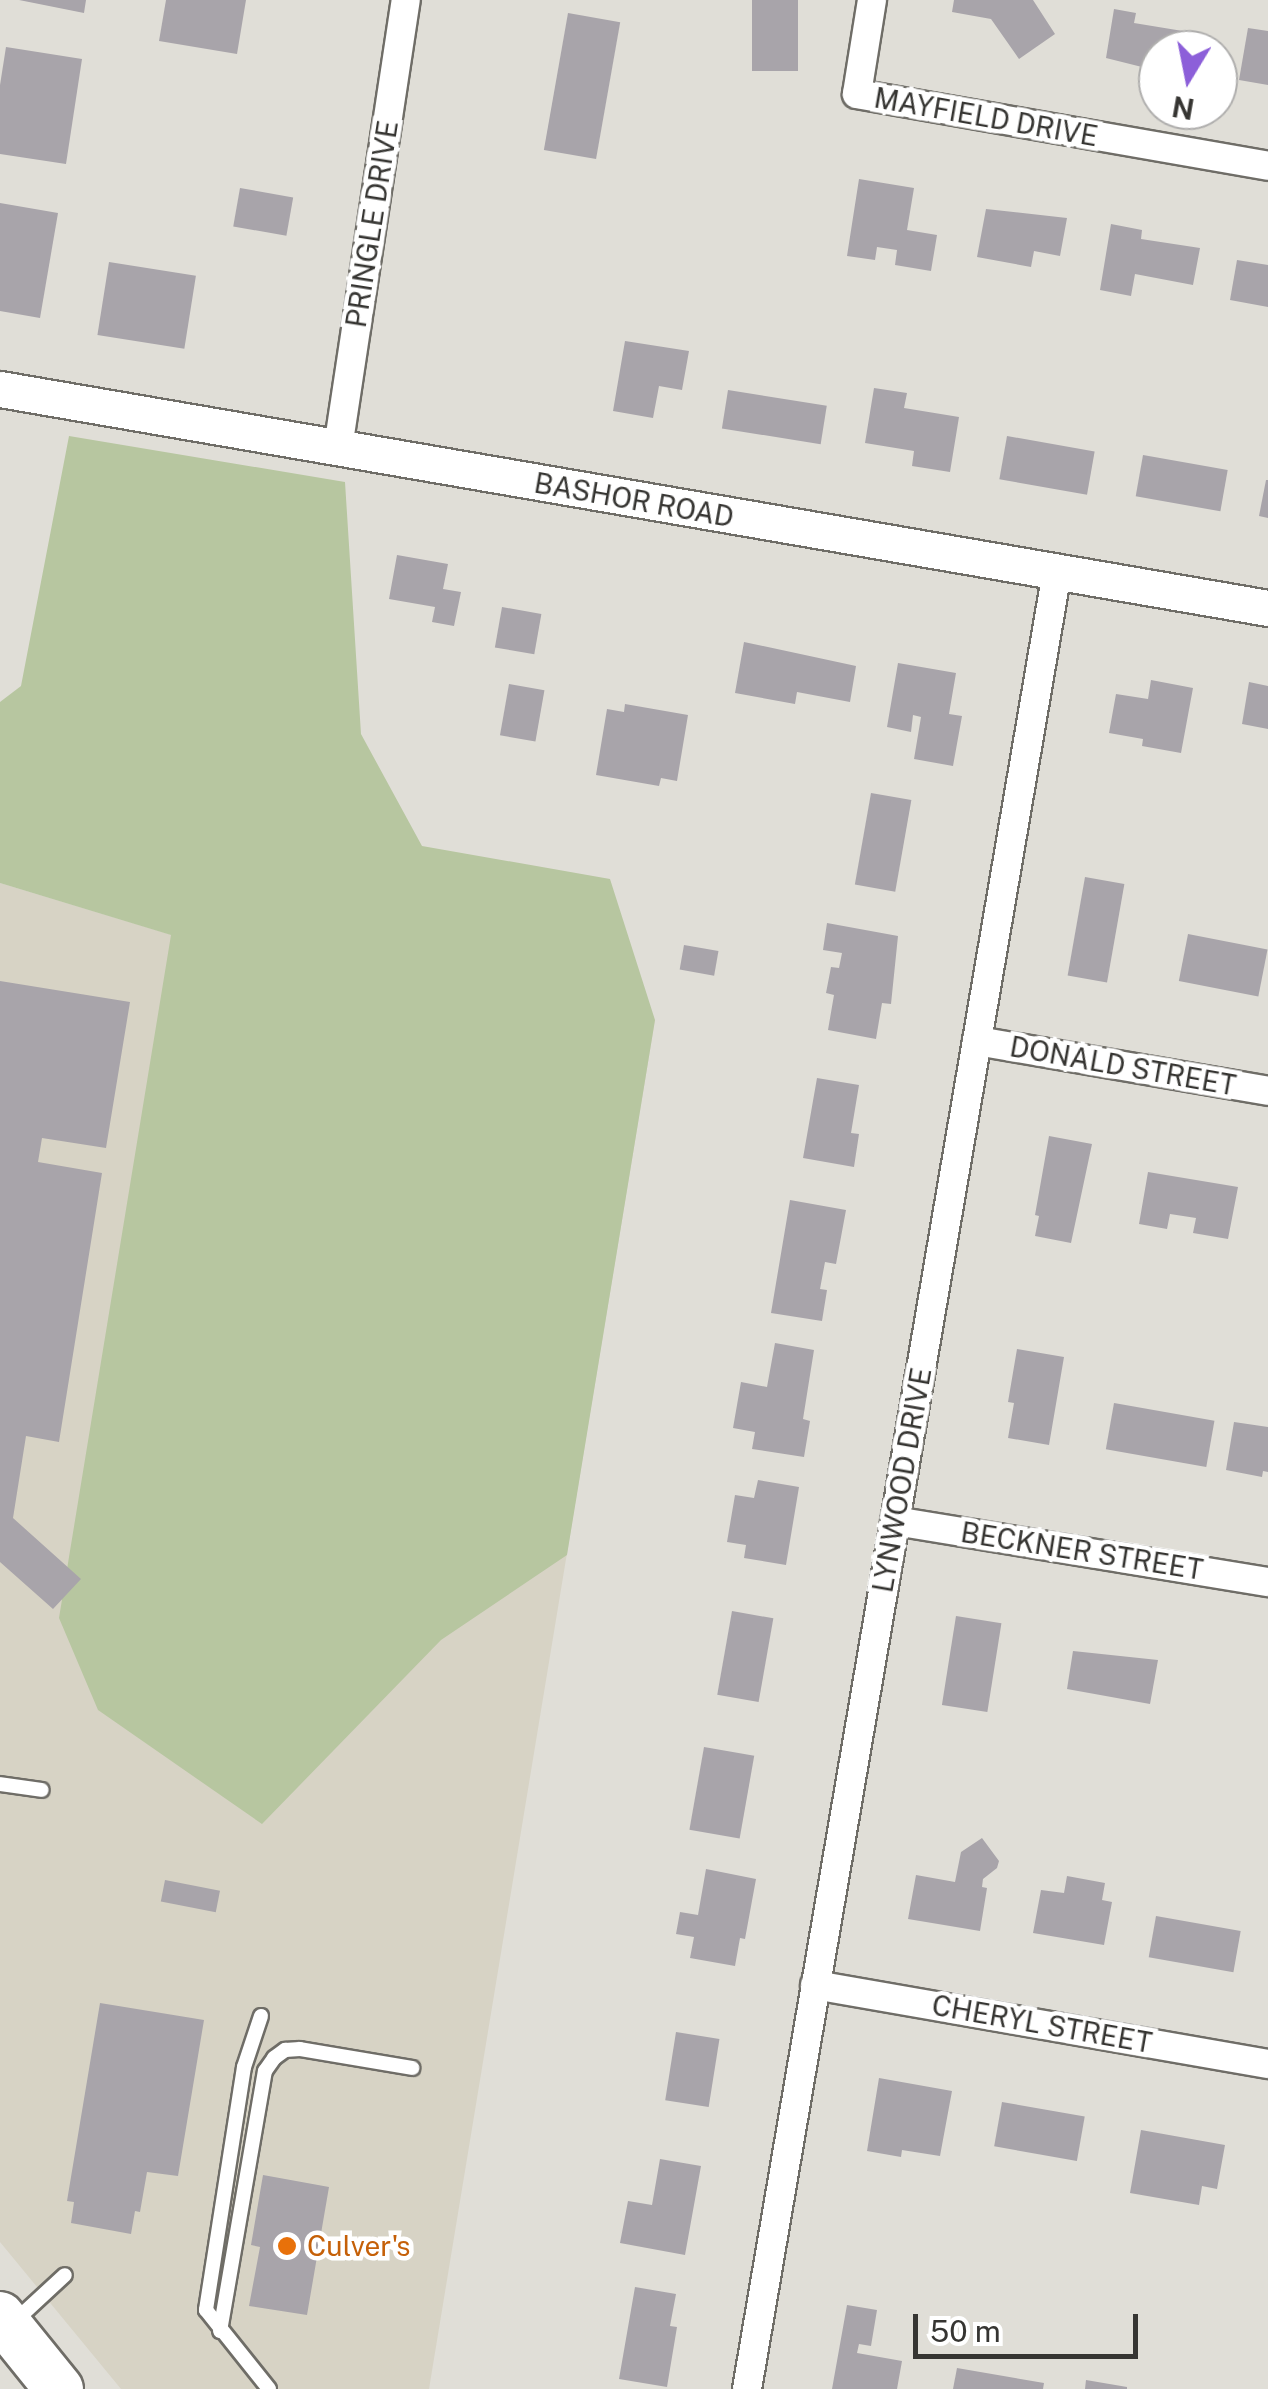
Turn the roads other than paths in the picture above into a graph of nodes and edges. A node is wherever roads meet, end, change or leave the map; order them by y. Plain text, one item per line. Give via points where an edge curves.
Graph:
1 (406, 0) edge
2 (872, 0) edge
3 (1268, 166) edge
4 (0, 389) edge
5 (338, 448) junction
6 (1057, 572) junction
7 (1268, 608) edge
8 (977, 1041) junction
9 (1268, 1091) edge
10 (895, 1521) junction
11 (1268, 1582) edge
12 (0, 1784) edge
13 (42, 1790) dead end
14 (815, 1985) junction
15 (261, 2016) dead end
16 (1268, 2064) edge
17 (412, 2068) dead end
18 (65, 2275) dead end
19 (4, 2322) edge
20 (220, 2331) junction
21 (59, 2389) edge
22 (269, 2389) edge
23 (748, 2389) edge

1 - 5 street, PRINGLE DRIVE
2 - 3 street, MAYFIELD DRIVE via 857,94
4 - 5 street, BASHOR ROAD
5 - 6 street, BASHOR ROAD
6 - 7 street, BASHOR ROAD
6 - 8 street, LYNWOOD DRIVE
8 - 9 street, DONALD STREET
8 - 10 street, LYNWOOD DRIVE
10 - 11 street, BECKNER STREET
10 - 14 street, LYNWOOD DRIVE
12 - 13 lane
14 - 16 street, CHERYL STREET
14 - 23 street, LYNWOOD DRIVE
15 - 20 lane via 244,2067 206,2310
17 - 20 lane via 300,2049 274,2058 265,2071
18 - 19 lane
19 - 21 highway
20 - 22 lane

